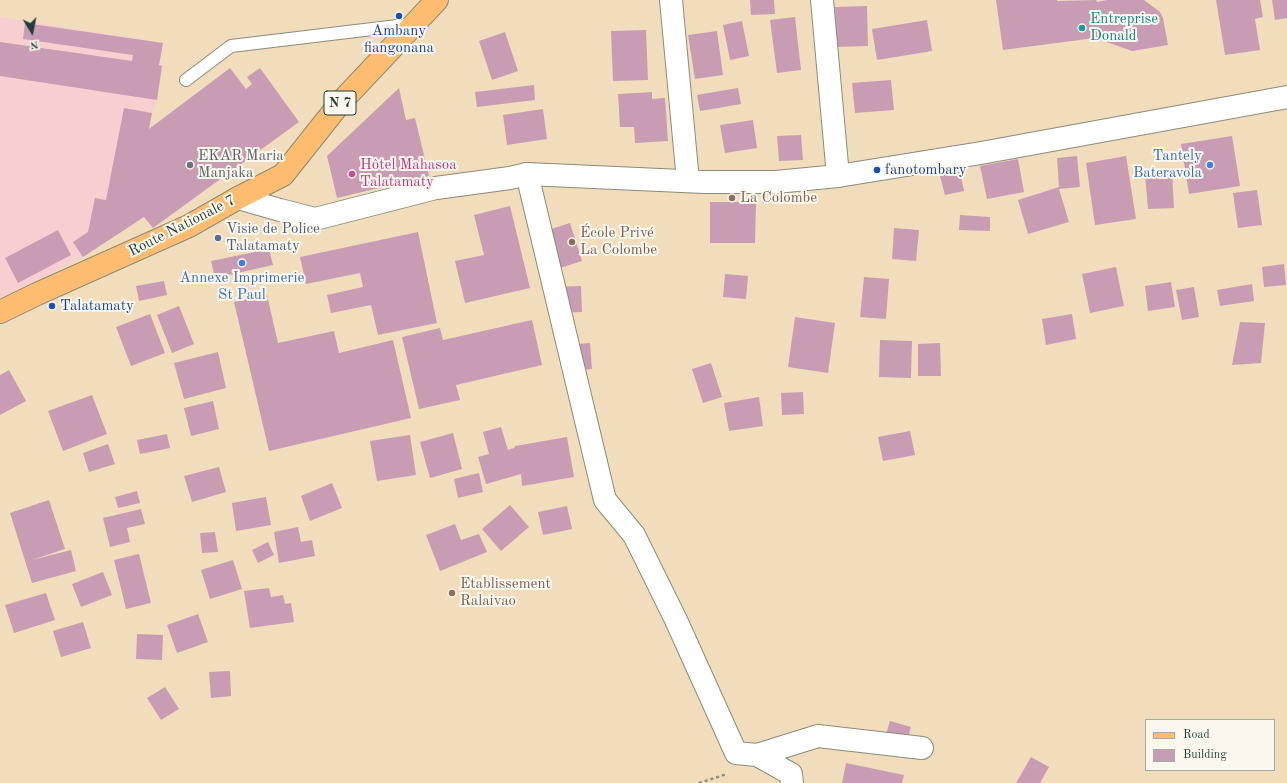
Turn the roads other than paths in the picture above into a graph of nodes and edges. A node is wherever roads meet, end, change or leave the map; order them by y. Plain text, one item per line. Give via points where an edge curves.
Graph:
1 (437, 0) edge
2 (671, 0) edge
3 (822, 0) edge
4 (415, 24) junction
5 (186, 80) dead end
6 (1287, 97) edge
7 (527, 174) junction
8 (838, 176) junction
9 (688, 181) junction
10 (238, 198) junction
11 (0, 312) edge
12 (922, 748) dead end
13 (757, 755) junction
14 (792, 783) edge

1 - 4 main road, Route Nationale 7 / N 7
2 - 9 street
3 - 8 street
4 - 5 lane via 231,46
4 - 10 main road, Route Nationale 7 / N 7 via 341,102 283,175
6 - 8 street via 981,153
7 - 9 street
7 - 10 street via 436,188 315,219
7 - 13 street via 605,500 634,535 676,620 736,753
8 - 9 street via 776,182
10 - 11 main road, Route Nationale 7 / N 7 via 189,226
12 - 13 street via 818,736
13 - 14 street via 791,774

